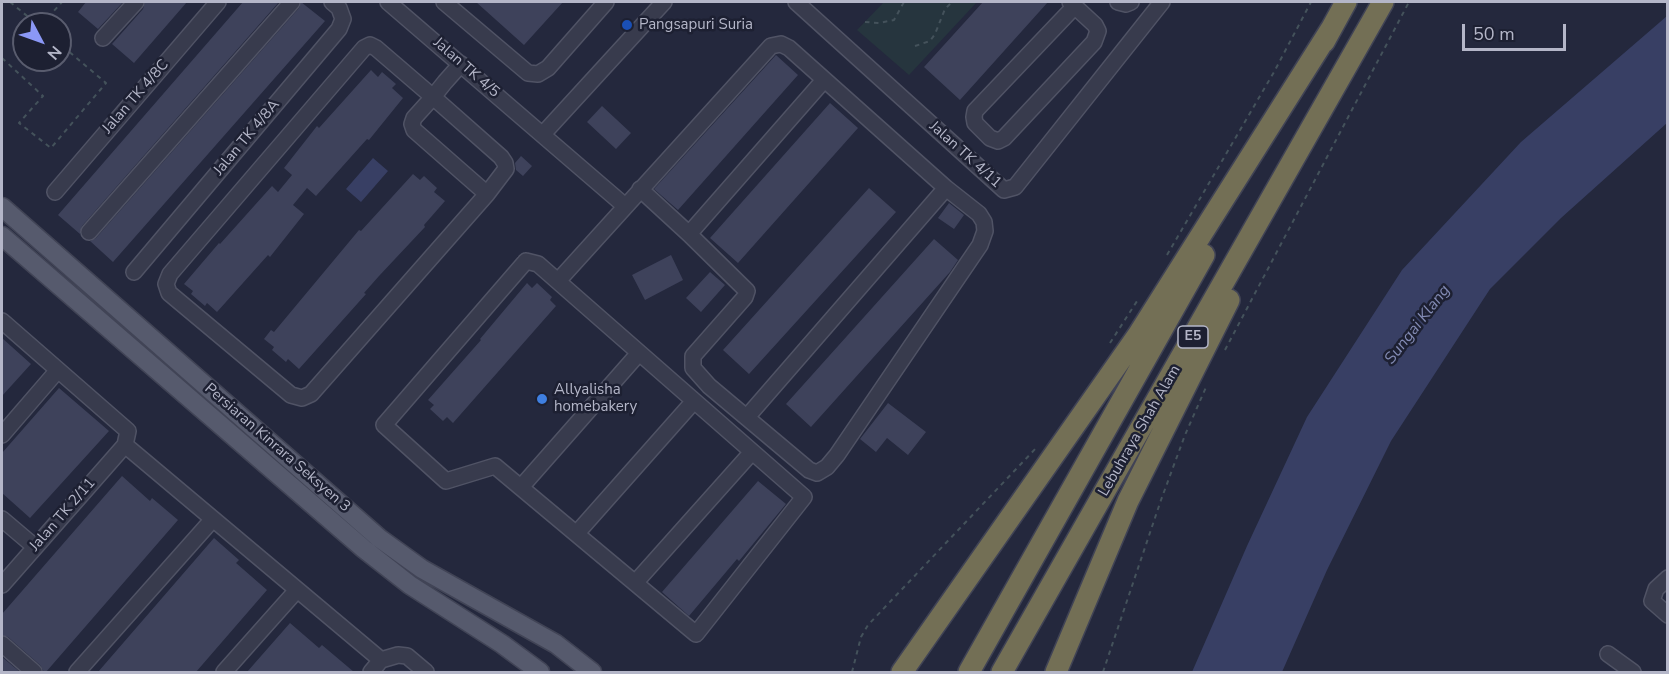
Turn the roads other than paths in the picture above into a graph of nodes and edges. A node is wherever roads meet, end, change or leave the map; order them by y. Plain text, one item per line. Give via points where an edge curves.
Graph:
1 (136, 2) edge
2 (218, 2) edge
3 (291, 2) edge
4 (332, 2) edge
5 (388, 2) edge
6 (444, 2) edge
7 (606, 2) edge
8 (664, 2) edge
9 (796, 2) edge
10 (1118, 2) edge
11 (1131, 2) edge
12 (1162, 2) edge
13 (1346, 2) edge
14 (1383, 2) edge
15 (1072, 4) edge
16 (1331, 30) junction
17 (103, 38) dead end
18 (461, 64) junction
19 (824, 80) junction
20 (433, 97) junction
21 (543, 134) junction
22 (1294, 161) junction
23 (946, 188) junction
24 (640, 189) junction
25 (55, 192) dead end
26 (487, 194) junction
27 (625, 206) junction
28 (2, 207) edge
29 (89, 232) dead end
30 (689, 234) junction
31 (2, 236) edge
32 (134, 272) dead end
33 (558, 281) junction
34 (2, 321) edge
35 (639, 353) junction
36 (58, 370) junction
37 (694, 401) junction
38 (747, 417) junction
39 (2, 435) edge
40 (125, 445) junction
41 (752, 452) junction
42 (522, 486) junction
43 (2, 519) edge
44 (213, 519) junction
45 (578, 533) junction
46 (35, 548) junction
47 (1668, 578) edge
48 (635, 583) junction
49 (2, 585) edge
50 (297, 590) junction
51 (1668, 615) edge
52 (2, 644) edge
53 (1608, 654) dead end
54 (381, 660) junction
55 (34, 672) edge
56 (77, 672) edge
57 (224, 672) edge
58 (371, 672) edge
59 (426, 672) edge
60 (540, 672) edge
61 (592, 672) edge
62 (902, 672) edge
63 (969, 672) edge
64 (1002, 672) edge
65 (1056, 672) edge
66 (1633, 672) edge

1 - 17 street
2 - 25 street, Jalan TK 4/8C
3 - 29 street
4 - 32 street, Jalan TK 4/8A via 343,19 339,29
5 - 18 street, Jalan TK 4/5
6 - 7 street via 528,73 538,74 548,68
8 - 21 street
9 - 12 street, Jalan TK 4/11 via 1004,190 1015,187
10 - 11 street
13 - 16 highway, Lebuhraya Shah Alam / E5
14 - 22 highway, Lebuhraya Shah Alam / E5
15 - 15 street via 975,111 975,123 990,138 1004,138 1094,42 1098,31 1095,25
16 - 62 highway via 1138,335
16 - 63 highway, Lebuhraya Shah Alam / E5
18 - 20 street
18 - 21 street, Jalan TK 4/5
19 - 23 street
19 - 24 street via 789,48 781,44 771,46
19 - 30 street
20 - 26 street via 505,163 506,169
20 - 26 street via 414,118 414,130
20 - 26 street via 376,48 364,48 171,274 166,284 169,293 291,395 302,398 311,394
21 - 27 street, Jalan TK 4/5
22 - 64 highway, Lebuhraya Shah Alam / E5
22 - 65 highway via 1230,299 1128,501
23 - 38 street
23 - 38 street via 979,214 986,231 827,467 817,473 809,470
24 - 27 street
24 - 30 street
27 - 33 street
28 - 61 main road, Persiaran Kinrara Seksyen 3 via 379,538 422,569 556,644
30 - 38 street via 747,291 693,356 693,368
31 - 60 main road, Persiaran Kinrara Seksyen 3 via 364,549 410,585
33 - 35 street
33 - 42 street via 538,264 526,261 384,425 446,481 495,466
34 - 36 street
35 - 37 street
35 - 42 street
36 - 39 street
36 - 40 street via 128,431
37 - 41 street
37 - 45 street
40 - 44 street
40 - 46 street, Jalan TK 2/11
41 - 48 street
41 - 48 street via 804,497 696,634
42 - 45 street
43 - 46 street
44 - 50 street
44 - 56 street
45 - 48 street
46 - 49 street, Jalan TK 2/11
47 - 51 street via 1652,596 1656,607
50 - 54 street
50 - 57 street
52 - 55 street
53 - 66 street
54 - 58 street
54 - 59 street via 407,656

